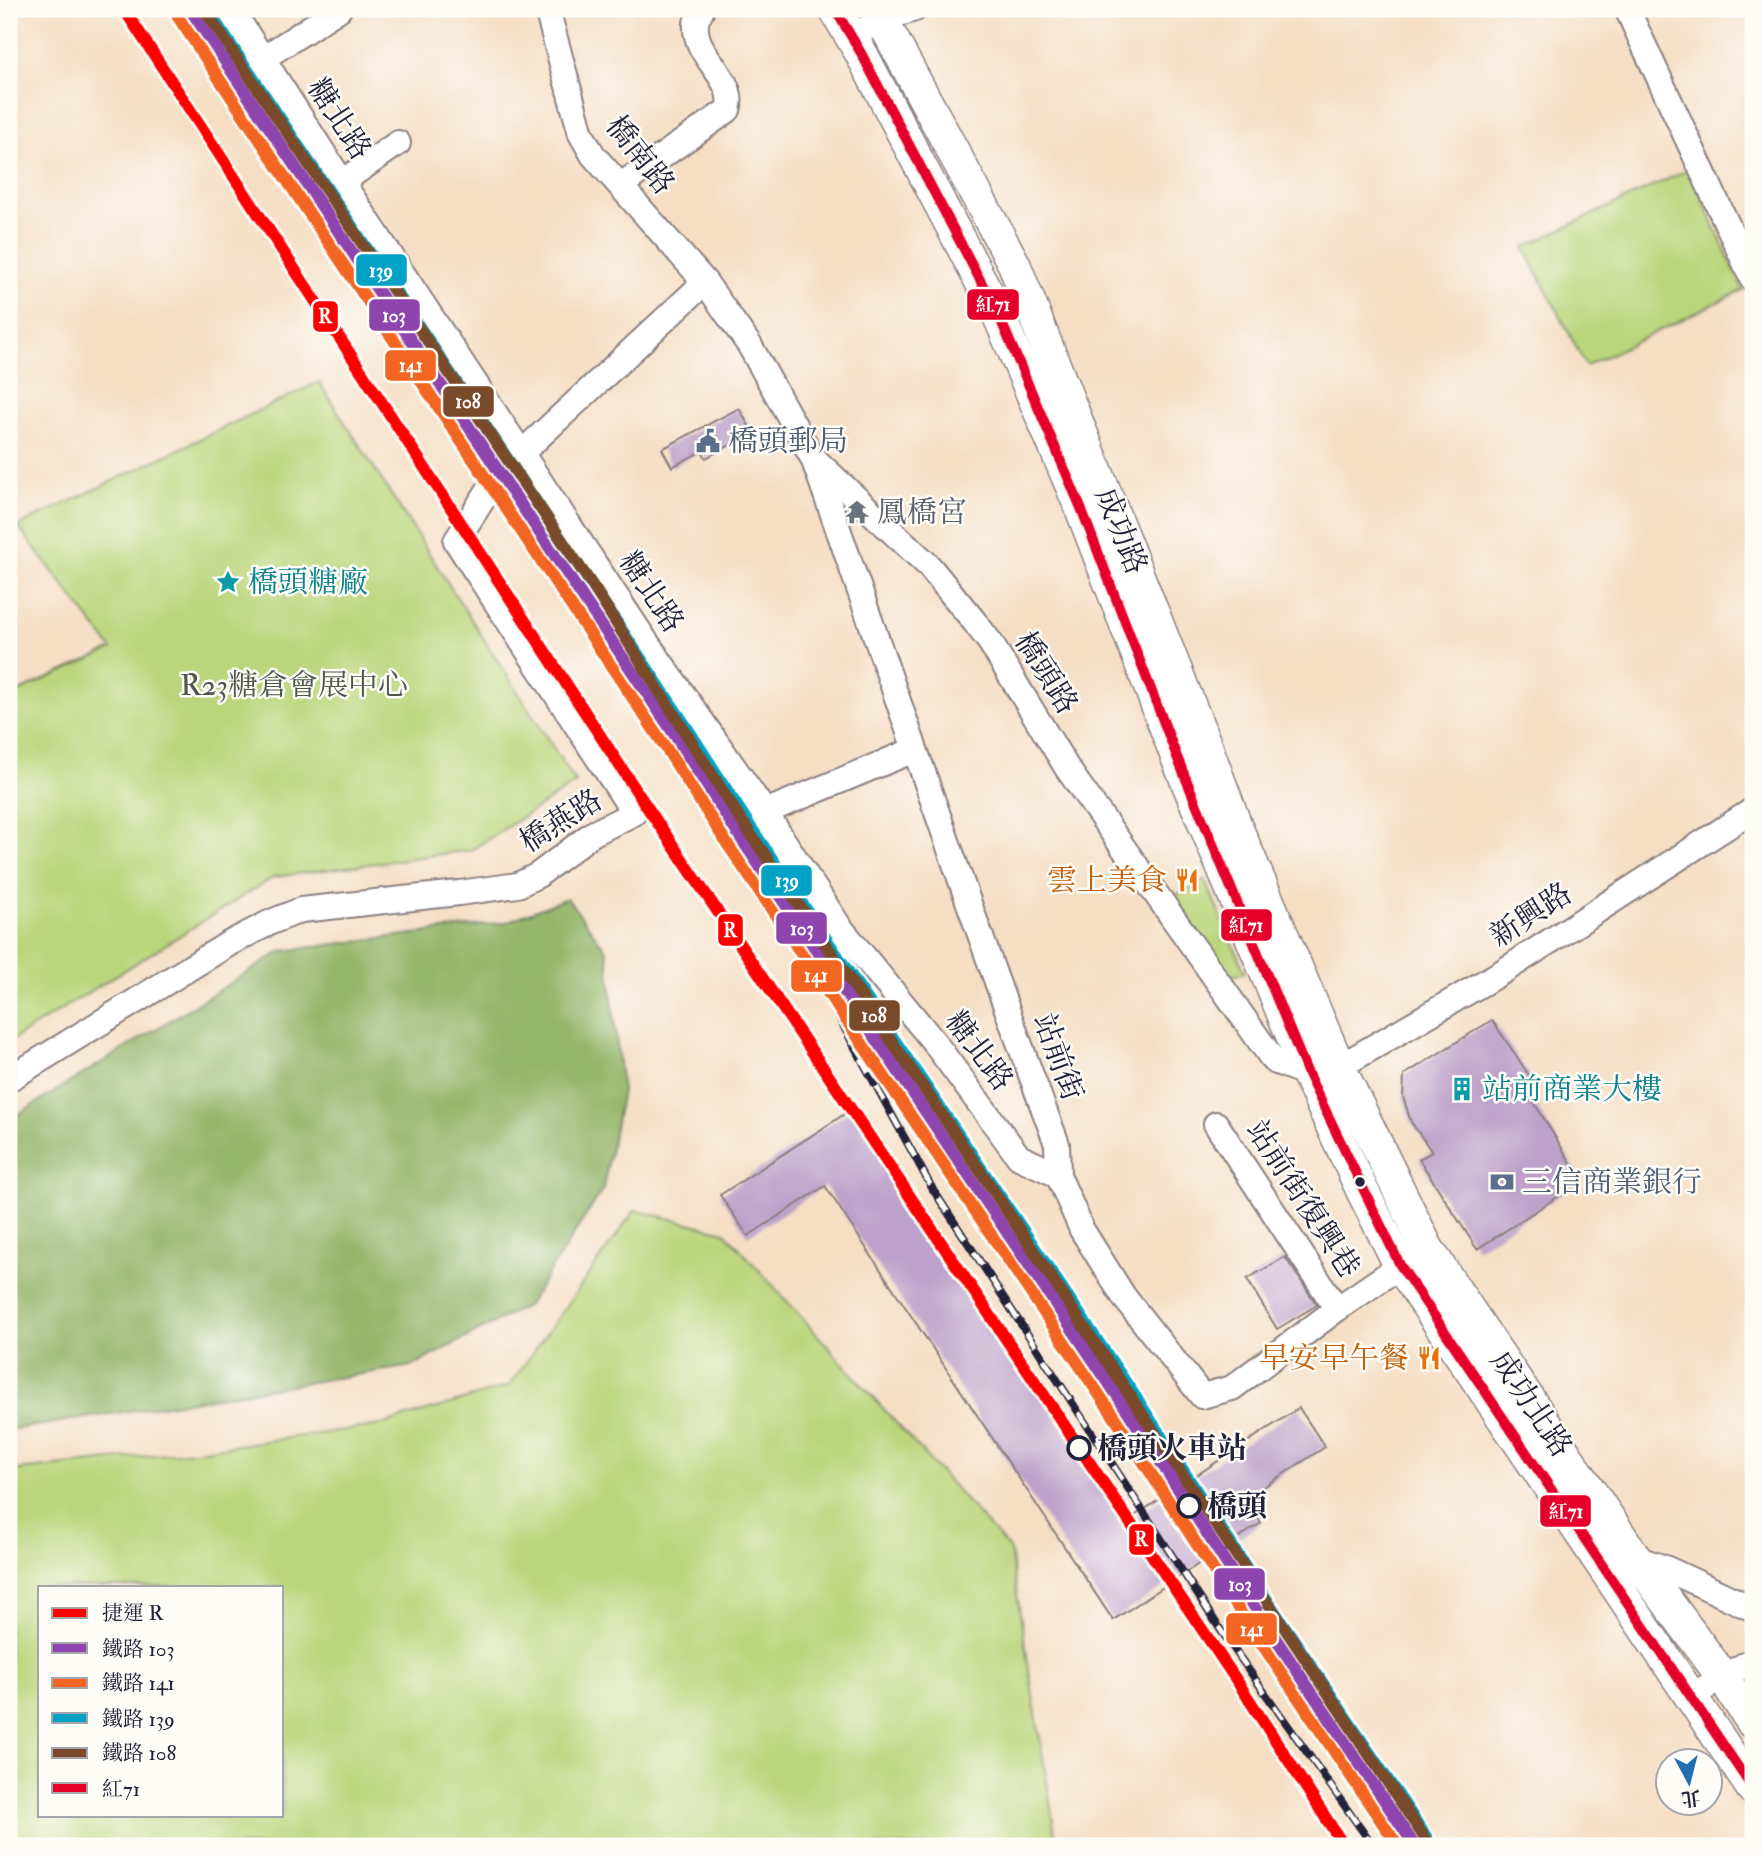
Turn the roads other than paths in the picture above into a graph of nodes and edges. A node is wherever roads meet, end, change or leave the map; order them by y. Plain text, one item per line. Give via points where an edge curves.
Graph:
1 (339, 9) edge
2 (547, 9) edge
3 (702, 9) edge
4 (835, 9) edge
5 (915, 9) edge
6 (1627, 9) edge
7 (238, 11) edge
8 (880, 14) edge
9 (852, 36) junction
10 (262, 58) junction
11 (398, 143) dead end
12 (342, 182) junction
13 (621, 186) junction
14 (1753, 280) edge
15 (705, 282) junction
16 (523, 454) junction
17 (813, 457) junction
18 (914, 750) junction
19 (1753, 810) edge
20 (765, 812) junction
21 (1339, 1067) junction
22 (1308, 1074) junction
23 (9, 1079) edge
24 (1216, 1124) dead end
25 (1058, 1175) junction
26 (1427, 1248) junction
27 (1400, 1265) junction
28 (1337, 1309) junction
29 (1622, 1566) junction
30 (1753, 1609) edge
31 (1753, 1660) edge
32 (1722, 1676) junction
33 (1691, 1696) junction
34 (1753, 1723) edge
35 (1753, 1789) edge

1 - 10 street
2 - 13 street, 橋南路 via 581,134
3 - 13 street via 696,23 699,44 729,92 727,110
4 - 9 main road, 成功路
5 - 8 street
6 - 14 street
7 - 10 street, 糖北路
8 - 9 street
8 - 21 main road, 成功路 via 1014,264 1237,829
9 - 22 main road, 成功路 via 999,316
10 - 12 street, 糖北路
11 - 12 street
12 - 16 street, 糖北路
13 - 15 street, 橋南路
15 - 16 street, 橋燕路
15 - 17 street, 橋頭路 via 750,346
16 - 20 street, 糖北路
16 - 23 street, 橋燕路 via 499,474 456,541 634,813 592,834 518,885 301,910 271,922
17 - 18 street, 站前街
17 - 22 street, 橋頭路 via 928,565 974,621 1067,768 1274,1060
18 - 20 street
18 - 25 street, 站前街 via 1057,1144
19 - 21 street, 新興路 via 1502,972
20 - 25 street, 糖北路 via 839,926 934,1042 1019,1157
21 - 22 street
21 - 26 main road, 成功北路
22 - 27 main road, 成功北路
24 - 28 street, 站前街復興巷
25 - 28 street, 站前街 via 1082,1230 1124,1297 1202,1396 1233,1388
26 - 27 street, 站前街
26 - 29 main road, 成功北路
27 - 28 street, 站前街
27 - 29 main road, 成功北路
29 - 30 street via 1665,1568
29 - 32 main road, 成功北路
29 - 33 main road, 成功北路
31 - 32 street
32 - 33 street
32 - 34 main road, 成功北路
33 - 35 main road, 成功北路

